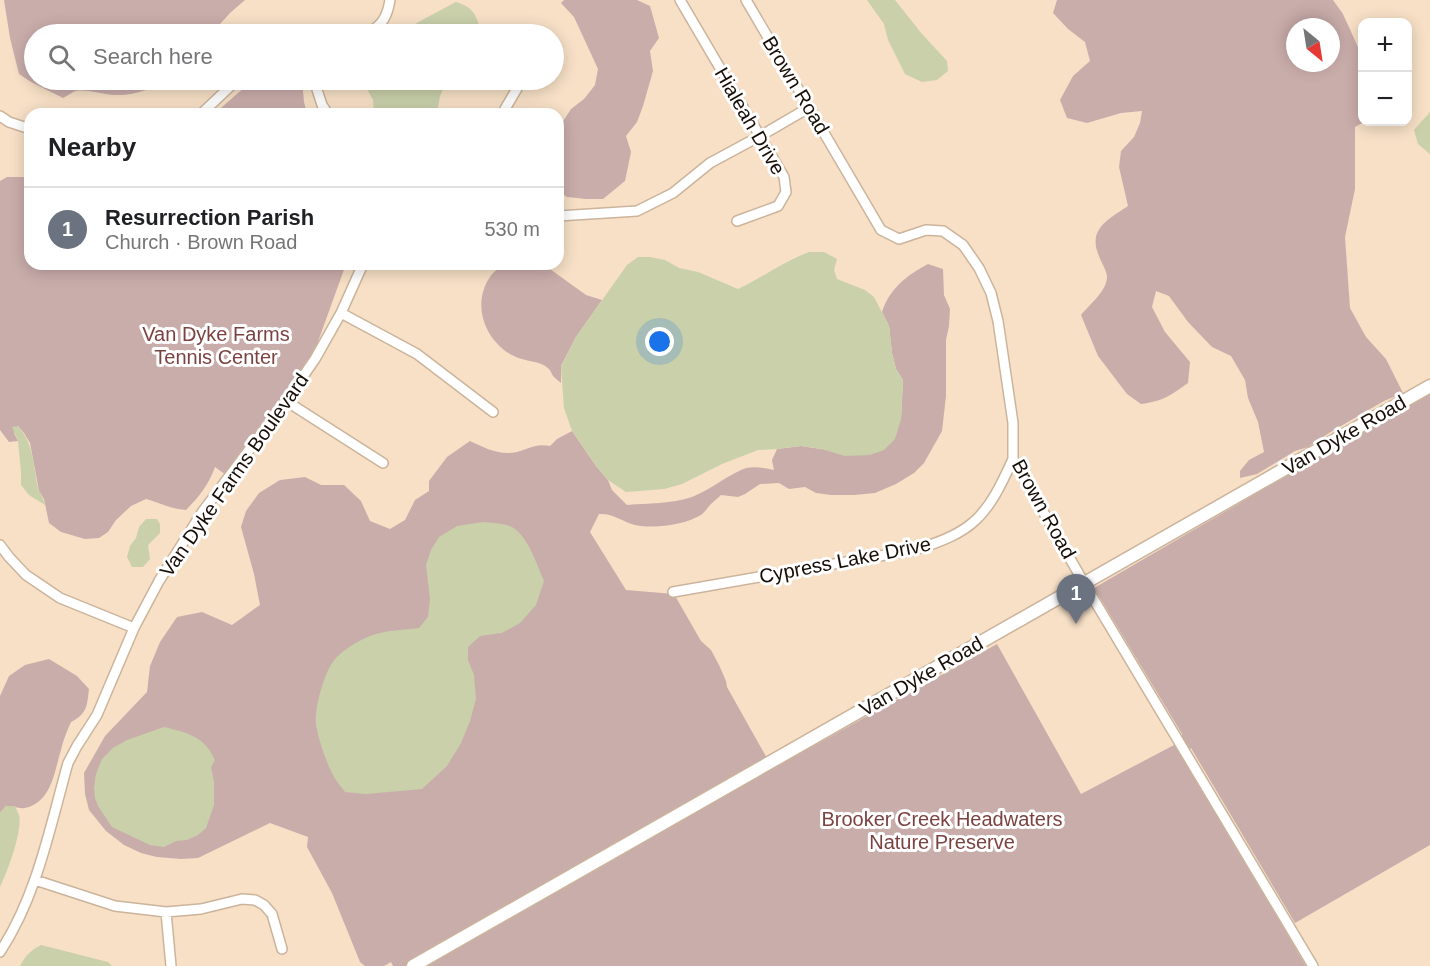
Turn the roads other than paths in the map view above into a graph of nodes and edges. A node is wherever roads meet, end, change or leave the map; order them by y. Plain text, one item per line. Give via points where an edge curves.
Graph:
1 (390, 0) edge
2 (680, 0) edge
3 (746, 0) edge
4 (381, 24) edge
5 (226, 90) edge
6 (317, 90) edge
7 (516, 90) edge
8 (810, 107) junction
9 (207, 108) edge
10 (324, 108) edge
11 (506, 108) edge
12 (0, 116) edge
13 (24, 127) edge
14 (760, 136) junction
15 (564, 216) edge
16 (737, 221) dead end
17 (360, 270) edge
18 (341, 313) junction
19 (1430, 386) edge
20 (286, 401) junction
21 (493, 412) dead end
22 (1012, 459) junction
23 (383, 463) dead end
24 (0, 545) edge
25 (1084, 583) junction
26 (673, 592) dead end
27 (134, 628) junction
28 (35, 880) junction
29 (166, 912) junction
30 (282, 949) dead end
31 (0, 952) edge
32 (171, 966) edge
33 (413, 966) edge
34 (1313, 966) edge

1 - 4 street
2 - 14 street, Hialeah Drive
3 - 8 street, Brown Road
5 - 9 street
6 - 10 street
7 - 11 street
8 - 14 street
8 - 22 street, Brown Road via 881,230 899,239 926,230 943,231 963,245 979,268 998,321 1013,423
12 - 13 street
14 - 15 street via 710,163 673,193 637,211
14 - 16 street, Hialeah Drive via 784,177 786,192 778,206
17 - 18 street, Van Dyke Farms Boulevard
18 - 20 street, Van Dyke Farms Boulevard
18 - 21 street via 417,354
19 - 25 main road, Van Dyke Road
20 - 23 street
20 - 27 street, Van Dyke Farms Boulevard via 203,511
22 - 25 street, Brown Road
22 - 26 street, Cypress Lake Drive via 997,493 978,519 938,543
24 - 27 street via 26,575 60,598
25 - 33 main road, Van Dyke Road
25 - 34 street, Brown Road
27 - 28 street, Van Dyke Farms Boulevard via 97,715 68,763
28 - 29 street via 115,906
28 - 31 street, Van Dyke Farms Boulevard via 21,916
29 - 30 street via 255,900 272,914
29 - 32 street

